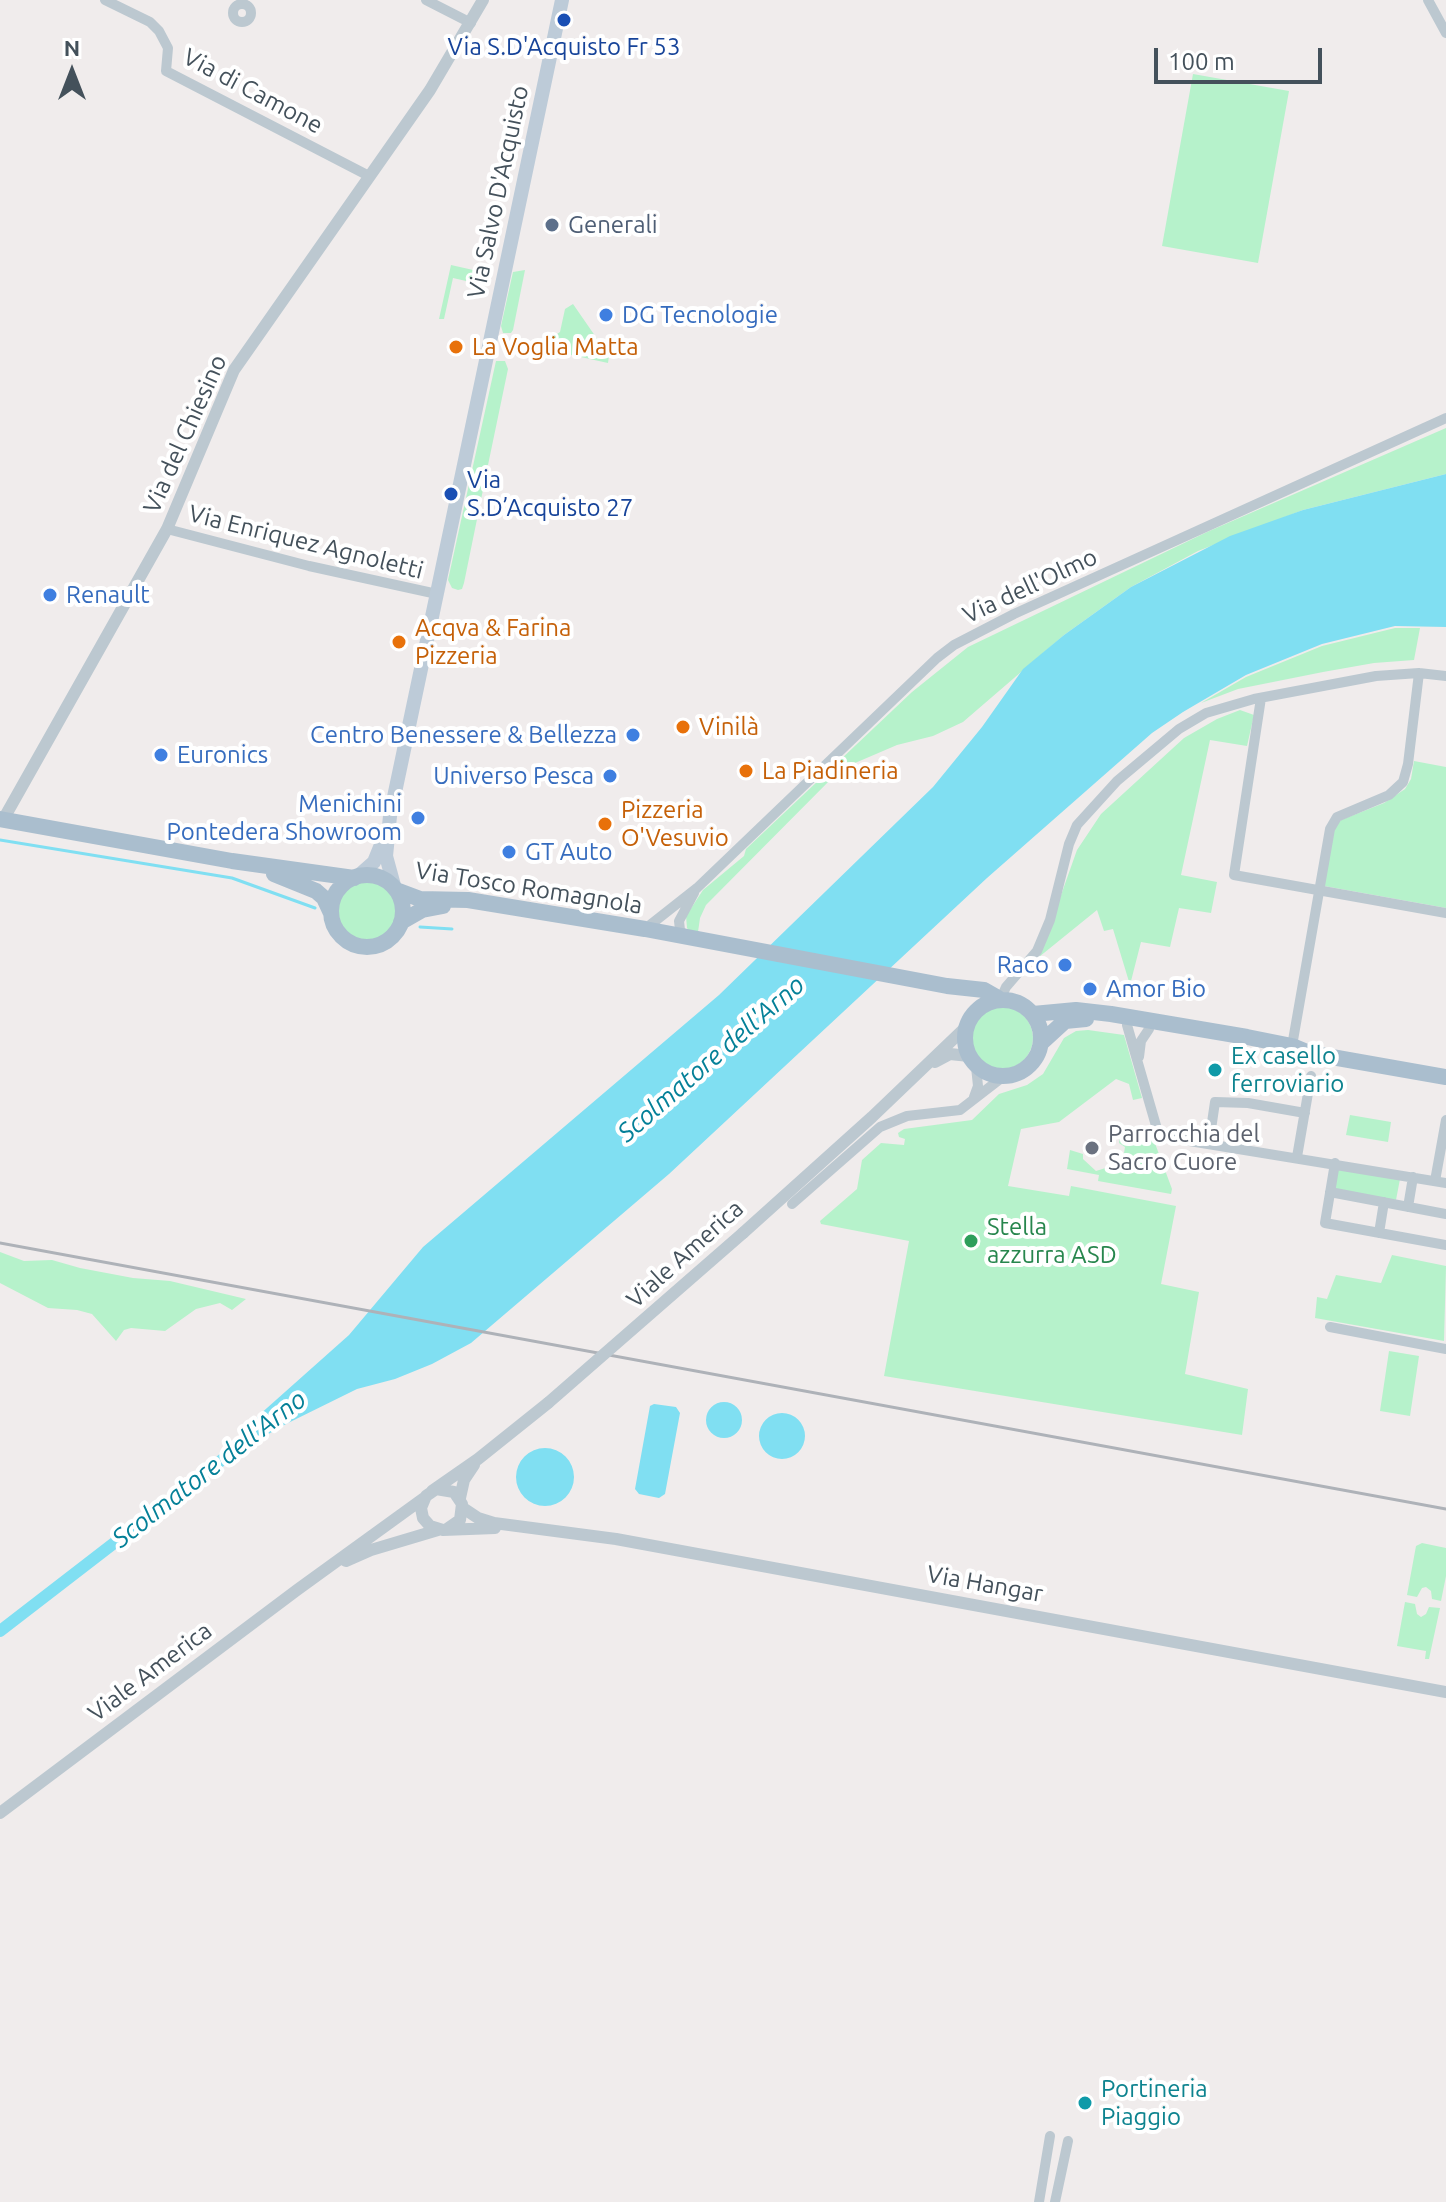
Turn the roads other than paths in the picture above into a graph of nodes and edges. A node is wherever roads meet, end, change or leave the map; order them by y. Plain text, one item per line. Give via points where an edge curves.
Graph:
1 (105, 0) edge
2 (426, 0) edge
3 (483, 0) edge
4 (562, 0) edge
5 (1428, 0) edge
6 (471, 23) junction
7 (1446, 33) edge
8 (369, 176) junction
9 (1446, 418) edge
10 (167, 529) junction
11 (437, 594) junction
12 (1419, 673) junction
13 (1446, 676) edge
14 (1261, 698) junction
15 (390, 816) junction
16 (2, 820) edge
17 (382, 843) junction
18 (232, 861) junction
19 (390, 872) junction
20 (323, 874) junction
21 (355, 877) junction
22 (697, 888) junction
23 (396, 889) junction
24 (1319, 890) junction
25 (464, 900) junction
26 (1446, 913) edge
27 (332, 914) junction
28 (401, 922) junction
29 (645, 929) junction
30 (694, 939) junction
31 (957, 989) junction
32 (999, 998) junction
33 (1033, 1014) junction
34 (967, 1024) junction
35 (1127, 1025) junction
36 (1149, 1029) junction
37 (1041, 1043) junction
38 (1292, 1046) junction
39 (1309, 1053) junction
40 (972, 1062) junction
41 (1140, 1067) junction
42 (916, 1075) junction
43 (1004, 1076) junction
44 (1311, 1076) dead end
45 (1446, 1077) edge
46 (971, 1103) junction
47 (1305, 1113) junction
48 (1446, 1120) edge
49 (1209, 1143) junction
50 (1297, 1157) junction
51 (1335, 1163) junction
52 (1413, 1177) junction
53 (1440, 1182) edge
54 (1330, 1192) junction
55 (1384, 1202) junction
56 (792, 1204) dead end
57 (1408, 1207) junction
58 (1446, 1214) edge
59 (1379, 1233) junction
60 (1446, 1245) edge
61 (1330, 1327) dead end
62 (1446, 1349) edge
63 (478, 1459) junction
64 (428, 1495) junction
65 (461, 1503) junction
66 (514, 1526) junction
67 (443, 1530) junction
68 (328, 1568) junction
69 (1446, 1692) edge
70 (0, 1813) edge
71 (1050, 2136) dead end
72 (1068, 2141) dead end
73 (1039, 2202) edge
74 (1055, 2202) edge

1 - 8 street, Via di Camone via 159,31 168,48 166,71
2 - 6 street
3 - 6 street, Via del Chiesino
4 - 11 main road, Via Salvo D'Acquisto
5 - 7 street
6 - 8 street, Via del Chiesino
8 - 10 street, Via del Chiesino via 234,370
9 - 22 street, Via dell'Olmo via 954,645
10 - 11 street, Via Enriquez Agnoletti
10 - 16 street, Via del Chiesino
11 - 15 main road, Via Salvo D'Acquisto
12 - 13 street
12 - 14 street
12 - 24 street via 1403,782 1389,795 1334,821
14 - 24 street via 1234,875
14 - 32 street via 1226,705 1179,729 1085,814 1071,838 1037,951
15 - 17 main road
15 - 19 main road via 385,850
16 - 18 main road
17 - 20 main road via 358,865
17 - 21 main road via 374,862
18 - 20 main road
18 - 27 main road via 309,887 324,898
19 - 23 main road
19 - 25 main road via 417,890
20 - 21 main road
21 - 23 main road via 377,876
21 - 27 main road via 337,892
22 - 29 street, Via dell'Olmo
22 - 30 street, Via dell'Olmo via 679,921 680,930
23 - 25 main road, Via Tosco Romagnola via 420,899
23 - 28 main road
24 - 26 street
24 - 38 street
25 - 29 main road, Via Tosco Romagnola
27 - 28 main road via 341,935 361,946 384,943
28 - 30 main road, Via Tosco Romagnola via 427,908 455,906 683,943
29 - 30 main road, Via Tosco Romagnola
30 - 31 main road, Via Tosco Romagnola
31 - 32 main road, Via Tosco Romagnola via 984,990
31 - 34 main road via 967,1007
32 - 33 main road
32 - 34 main road via 981,1005
33 - 37 main road
33 - 38 main road via 1089,1011
34 - 40 main road
34 - 42 street
35 - 36 main road
35 - 37 main road via 1071,1019
35 - 41 street
36 - 39 main road
36 - 41 street via 1140,1044
37 - 43 main road via 1028,1066
38 - 39 main road
39 - 45 main road
40 - 42 street via 946,1056
40 - 43 main road via 990,1075
40 - 46 street via 978,1086
41 - 49 street via 1159,1136
42 - 63 street, Viale America, bridge via 743,1233
43 - 46 street
44 - 47 street
46 - 56 street via 960,1110 907,1116 884,1125
47 - 49 street via 1215,1102
47 - 50 street
48 - 53 street
49 - 50 street
50 - 51 street
51 - 52 street
51 - 54 street
52 - 53 street
52 - 57 street
54 - 55 street
54 - 59 street via 1325,1223
55 - 57 street
55 - 59 street
57 - 58 street
59 - 60 street
61 - 62 street
63 - 64 street, Viale America
63 - 65 street, Viale America via 465,1477
64 - 65 street via 446,1489
64 - 67 street via 421,1508 423,1518
64 - 68 street, Viale America
65 - 66 street, Via Hangar via 484,1521
65 - 67 street, Viale America via 460,1520
66 - 67 street, Via Hangar
66 - 69 street, Via Hangar via 589,1535
67 - 68 street, Viale America
68 - 70 street, Viale America
71 - 73 street
72 - 74 street

